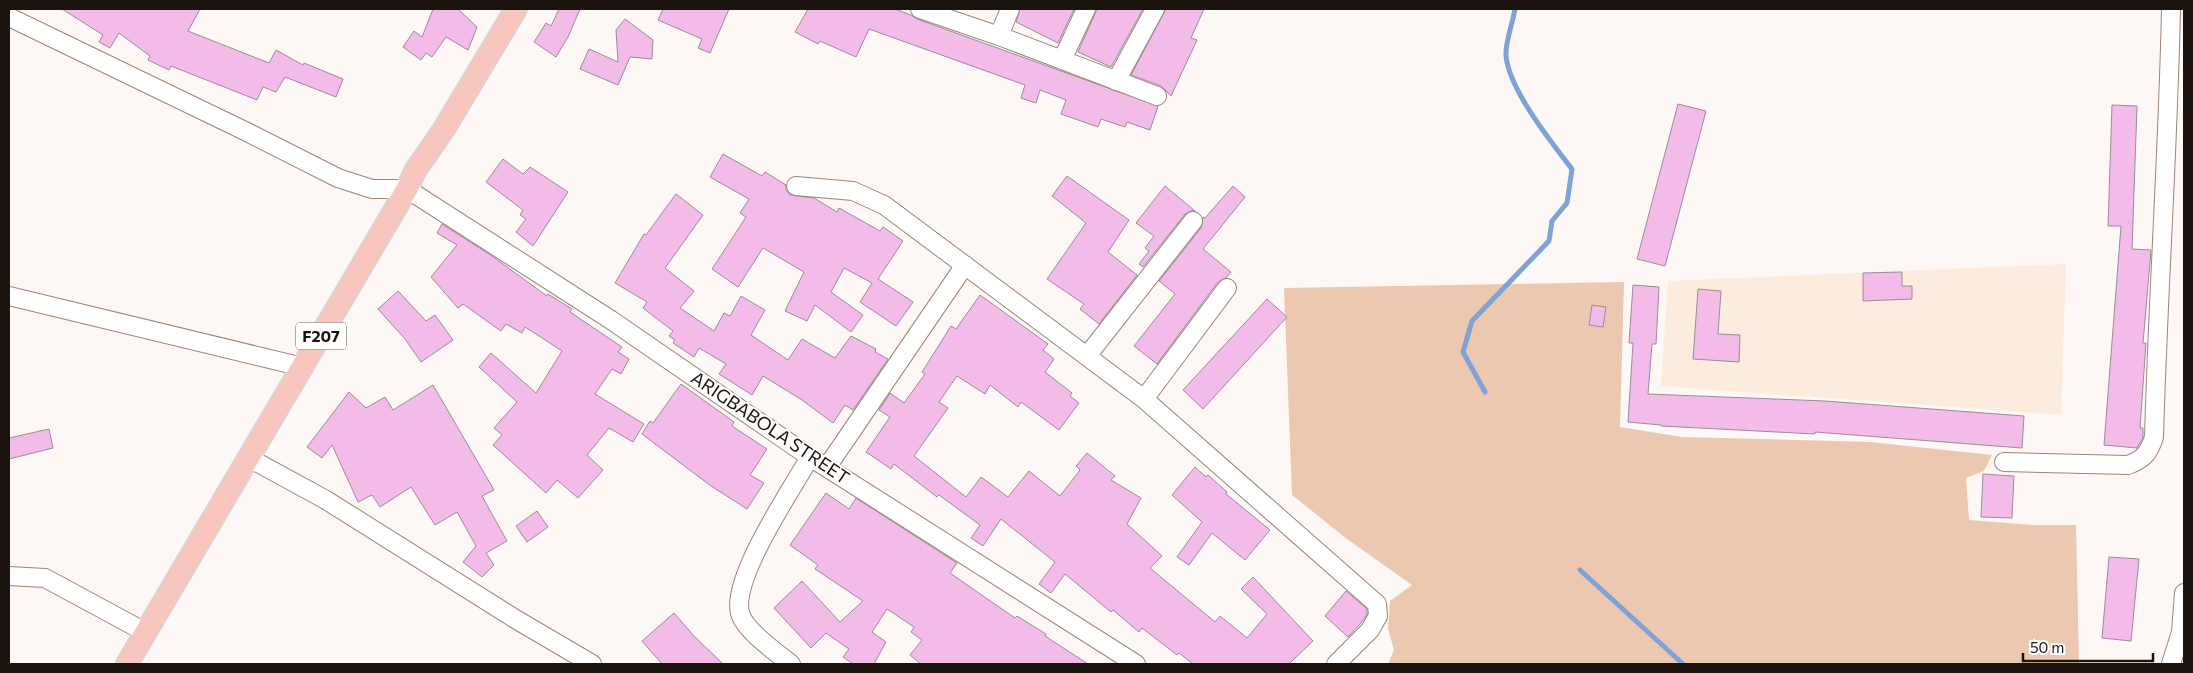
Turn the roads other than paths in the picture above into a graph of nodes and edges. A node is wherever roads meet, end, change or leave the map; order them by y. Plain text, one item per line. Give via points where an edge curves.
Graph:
1 (516, 9) edge
2 (924, 9) edge
3 (1010, 9) edge
4 (1086, 9) edge
5 (1156, 9) edge
6 (2171, 9) edge
7 (9, 17) edge
8 (999, 36) junction
9 (1062, 60) junction
10 (1116, 81) junction
11 (1157, 96) dead end
12 (796, 186) dead end
13 (407, 189) junction
14 (1193, 221) dead end
15 (965, 265) junction
16 (1226, 288) dead end
17 (9, 296) edge
18 (1087, 356) junction
19 (303, 367) junction
20 (1144, 399) junction
21 (810, 456) junction
22 (249, 458) junction
23 (2004, 462) dead end
24 (827, 467) junction
25 (9, 576) edge
26 (2184, 593) edge
27 (145, 632) junction
28 (127, 664) edge
29 (592, 664) edge
30 (791, 664) edge
31 (1136, 664) edge
32 (1336, 664) edge
33 (2171, 664) edge

1 - 13 main road, F207
2 - 8 street
3 - 8 street
4 - 9 street
5 - 10 street
6 - 23 street via 2154,437 2148,453 2128,465
7 - 13 street via 338,178 372,189
8 - 9 street
9 - 10 street
10 - 11 street
12 - 15 street via 853,191 884,205
13 - 19 main road, F207
13 - 21 street, ARIGBABOLA STREET via 611,320
14 - 18 street
15 - 18 street
15 - 24 street
16 - 20 street
17 - 19 street
18 - 20 street
19 - 22 main road, F207
20 - 32 street via 1377,604 1378,616 1370,630
21 - 24 street, ARIGBABOLA STREET
21 - 30 street via 753,557 740,592 740,613 754,634
22 - 27 main road, F207
22 - 29 street via 326,500
24 - 31 street, ARIGBABOLA STREET
25 - 27 street via 45,578
26 - 33 street via 2181,632
27 - 28 main road, F207

